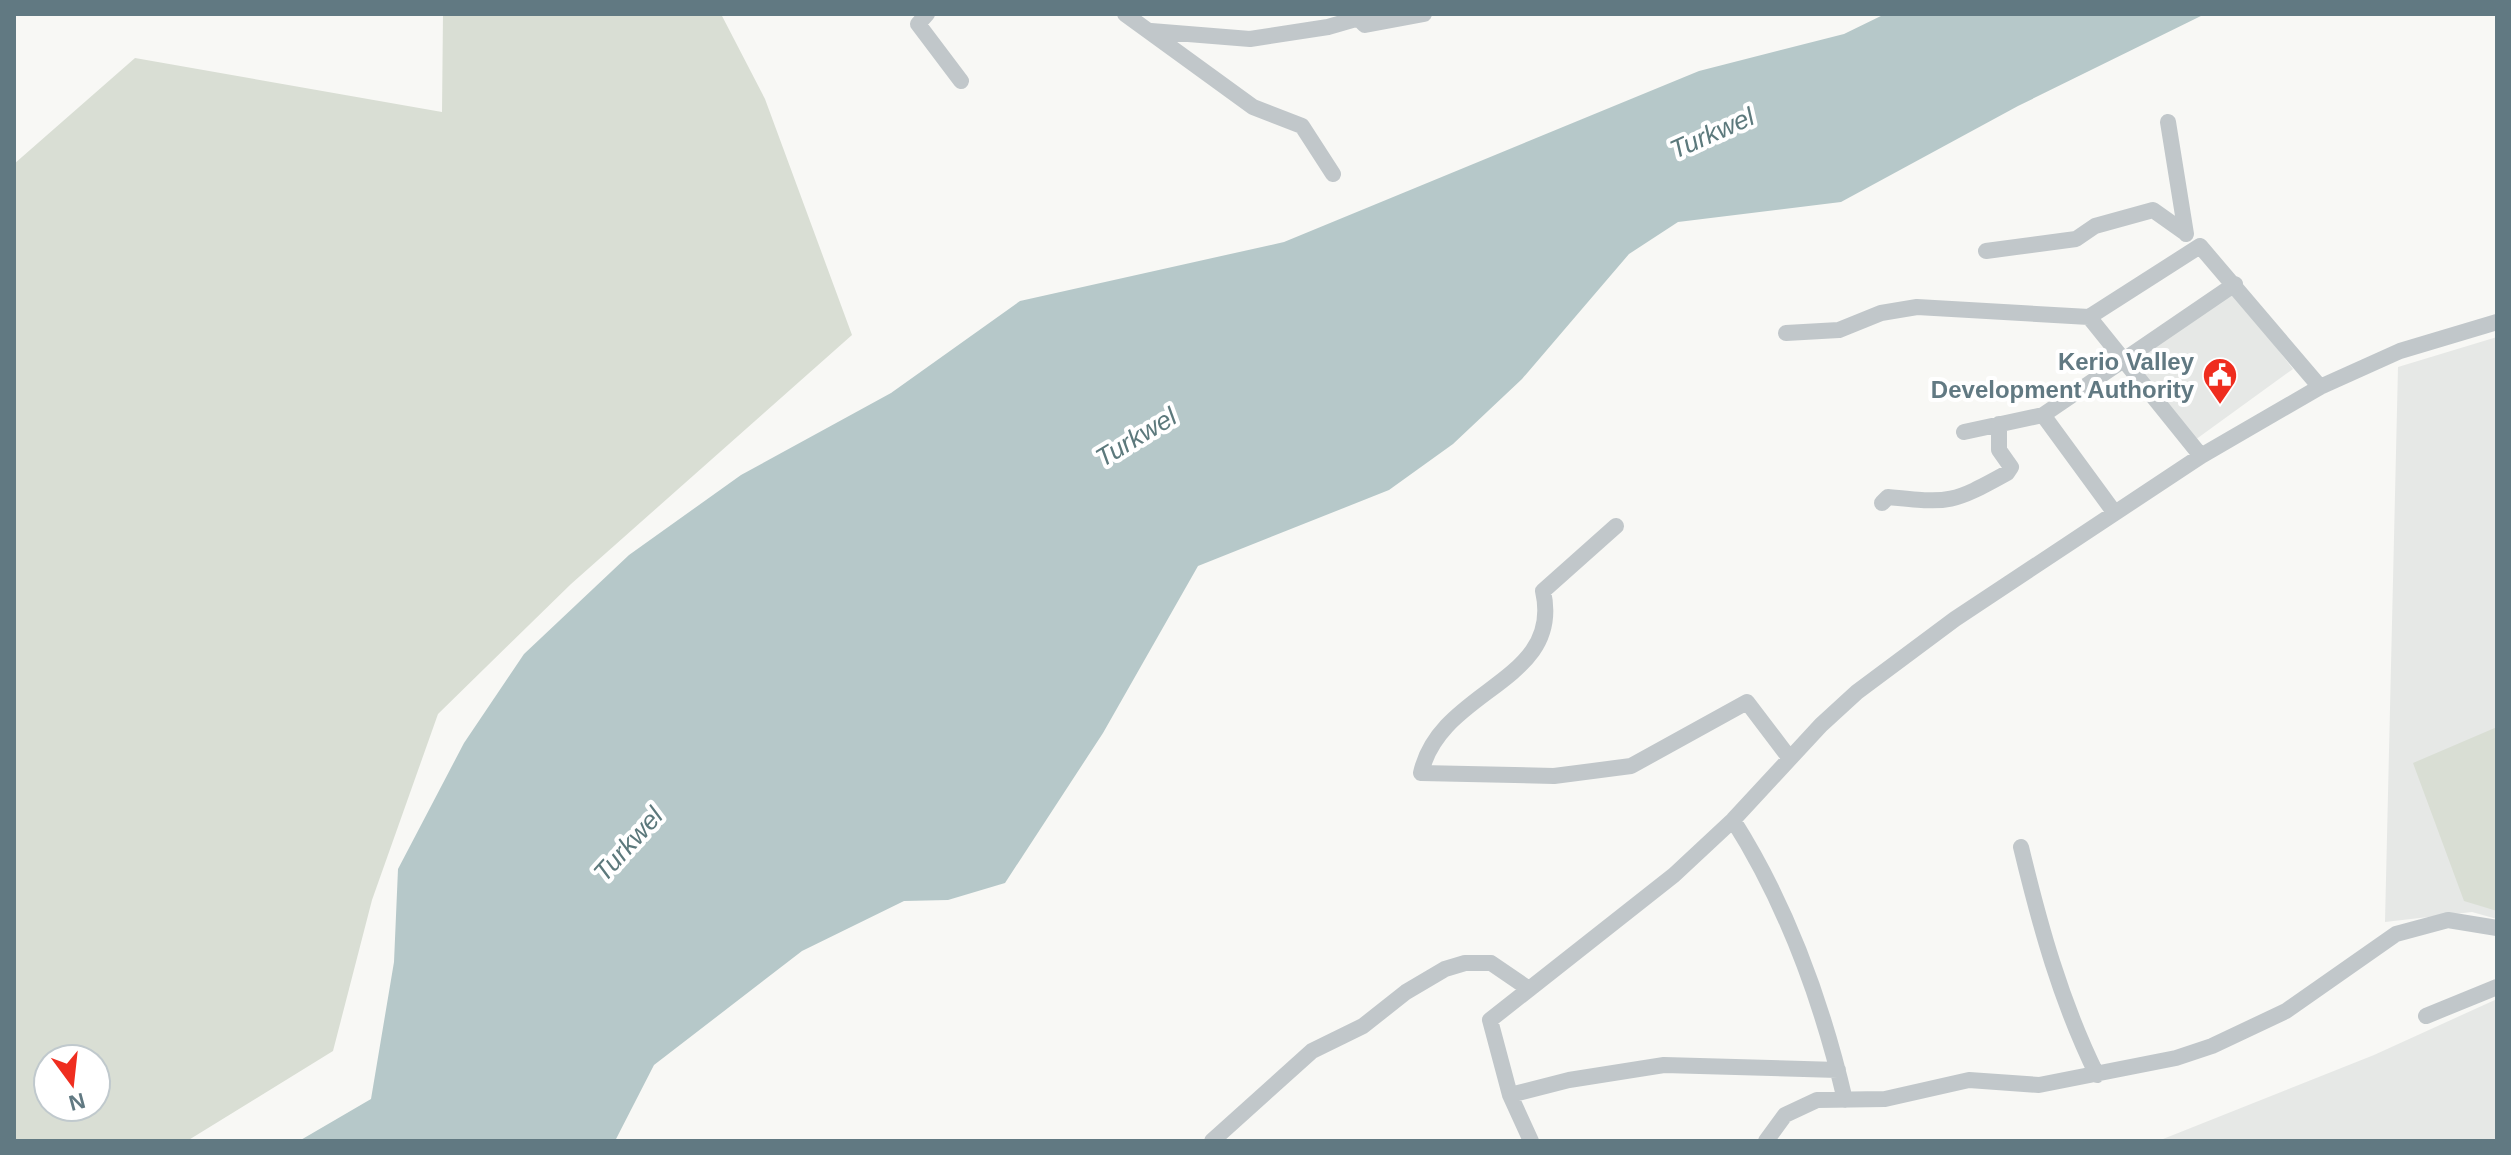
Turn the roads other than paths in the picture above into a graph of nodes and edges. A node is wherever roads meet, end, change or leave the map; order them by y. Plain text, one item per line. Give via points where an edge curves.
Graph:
1 (927, 14) edge
2 (1125, 14) edge
3 (1424, 14) edge
4 (1366, 16) edge
5 (1149, 31) junction
6 (961, 81) dead end
7 (2168, 122) dead end
8 (1333, 174) dead end
9 (2184, 232) junction
10 (2200, 246) junction
11 (1986, 251) dead end
12 (2235, 284) junction
13 (2089, 317) junction
14 (2497, 322) edge
15 (1786, 333) dead end
16 (2124, 358) junction
17 (2320, 387) junction
18 (2043, 415) junction
19 (1999, 424) junction
20 (1964, 432) dead end
21 (2201, 456) junction
22 (1882, 503) dead end
23 (2114, 512) junction
24 (1616, 526) dead end
25 (1788, 756) junction
26 (1733, 820) junction
27 (2021, 847) dead end
28 (2497, 928) edge
29 (2497, 987) edge
30 (1529, 989) junction
31 (2426, 1016) dead end
32 (1838, 1070) junction
33 (2097, 1075) junction
34 (1510, 1095) junction
35 (1845, 1100) junction
36 (1212, 1141) edge
37 (1531, 1141) edge
38 (1766, 1141) edge

1 - 6 street via 918,24
2 - 5 street
3 - 4 street via 1375,25 1365,25
4 - 5 street via 1250,39
5 - 8 street via 1253,107 1302,126
7 - 9 street
9 - 10 street
9 - 11 street via 2153,210 2142,211 2095,226 2076,239
10 - 12 street
10 - 13 street
12 - 16 street
12 - 17 street
13 - 15 street via 1917,307 1881,313 1839,330
13 - 16 street
14 - 17 street via 2400,351
16 - 18 street
16 - 21 street
17 - 21 street
18 - 19 street
18 - 23 street
19 - 20 street
19 - 22 street via 1999,450 2011,467 2007,473 1953,500 1928,503 1888,497
21 - 23 street
23 - 25 street via 1857,692
24 - 25 street via 1543,591 1547,619 1540,643 1432,739 1421,773 1554,776 1631,766 1747,702
25 - 26 street
26 - 30 street via 1674,875
26 - 32 street via 1773,889
27 - 33 street via 2070,1020
28 - 33 street via 2448,920 2396,934 2261,1024 2198,1051
29 - 31 street
30 - 34 street via 1490,1020
30 - 36 street via 1491,963 1445,969 1363,1026 1312,1051
32 - 34 street via 1664,1065
32 - 35 street
33 - 35 street via 2039,1085 1969,1080 1885,1099
34 - 37 street
35 - 38 street via 1796,1107

